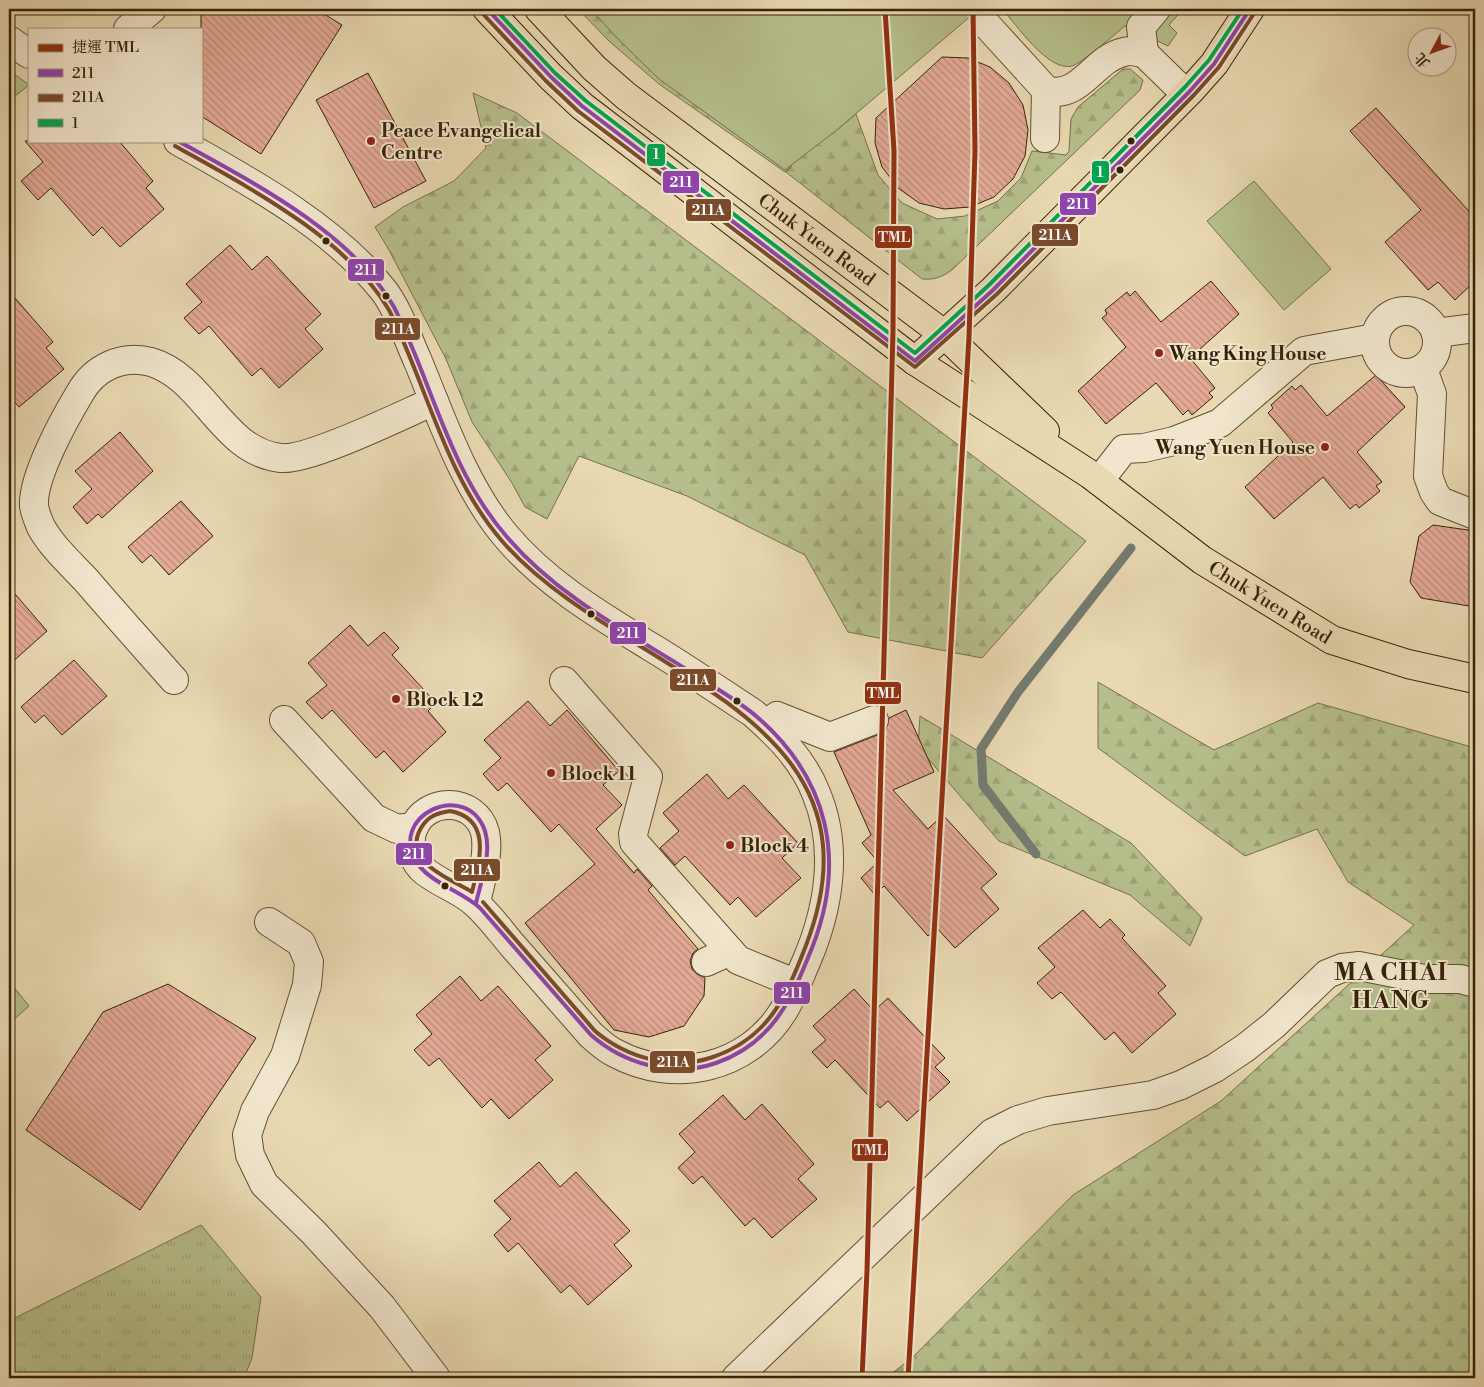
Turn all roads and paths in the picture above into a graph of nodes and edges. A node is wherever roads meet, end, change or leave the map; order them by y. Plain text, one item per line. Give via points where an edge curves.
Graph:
1 (152, 9) edge
2 (486, 9) edge
3 (539, 9) edge
4 (1156, 9) edge
5 (1250, 9) edge
6 (984, 22) dead end
7 (129, 28) edge
8 (9, 40) edge
9 (28, 53) edge
10 (1144, 53) junction
11 (1046, 90) junction
12 (1186, 94) junction
13 (1045, 138) dead end
14 (180, 142) edge
15 (1475, 328) edge
16 (1436, 333) junction
17 (946, 335) junction
18 (1375, 338) junction
19 (915, 361) junction
20 (1423, 369) junction
21 (434, 401) junction
22 (1095, 478) junction
23 (1475, 515) edge
24 (1304, 622) junction
25 (1475, 679) edge
26 (174, 680) dead end
27 (564, 681) dead end
28 (1475, 684) edge
29 (284, 720) dead end
30 (874, 720) dead end
31 (767, 724) junction
32 (414, 827) junction
33 (476, 903) junction
34 (269, 922) dead end
35 (730, 951) junction
36 (706, 962) dead end
37 (1475, 983) edge
38 (797, 984) junction
39 (436, 1378) edge
40 (736, 1378) edge

1 - 7 street
2 - 19 main road, Chuk Yuen Road via 582,106
3 - 17 main road, Chuk Yuen Road via 594,68 626,96
4 - 10 street via 1142,27
5 - 12 main road via 1214,64
6 - 11 street
8 - 9 street
10 - 11 street via 1124,52 1113,57 1070,90 1054,93
10 - 12 street
11 - 13 street
12 - 17 main road via 1102,182
14 - 21 street via 304,218 349,255 385,292
15 - 16 street
16 - 18 street via 1424,316 1404,311 1385,320
16 - 20 street via 1436,354
17 - 19 main road
17 - 22 main road, Chuk Yuen Road
18 - 20 street via 1379,358 1390,368 1403,374
18 - 22 street via 1304,351 1220,423 1174,441 1124,449
19 - 22 main road, Chuk Yuen Road
20 - 23 street via 1432,394 1428,476 1440,501
21 - 26 street via 306,455 282,458 245,444 185,383 162,366 126,360 102,368 92,377 74,404 41,471 36,491 36,515 52,542
21 - 31 street via 472,486 523,555 595,612
22 - 24 main road, Chuk Yuen Road via 1202,560
24 - 25 main road, Chuk Yuen Road via 1332,640 1408,664
24 - 28 street via 1329,650 1338,655 1417,678
27 - 35 street via 648,777 632,838 636,859
29 - 32 street via 374,818 397,829
30 - 31 street via 830,737 777,716
31 - 38 street via 807,774 816,793 827,834 827,896 813,946
32 - 33 street via 412,850 421,867
32 - 33 street via 423,814 443,804 468,809 477,817 484,830 486,847
33 - 38 street via 591,1035 613,1053 637,1064 668,1071 698,1069 734,1058 766,1034 784,1011
34 - 39 street via 301,943 309,962 307,985 294,1033 255,1111 247,1135 250,1156 264,1184 382,1307
35 - 36 street
35 - 38 street via 738,960
37 - 40 street via 1460,979 1424,979 1359,966 1342,968 1327,974 1245,1048 1182,1085 1153,1095 1048,1111 1018,1120 992,1133

